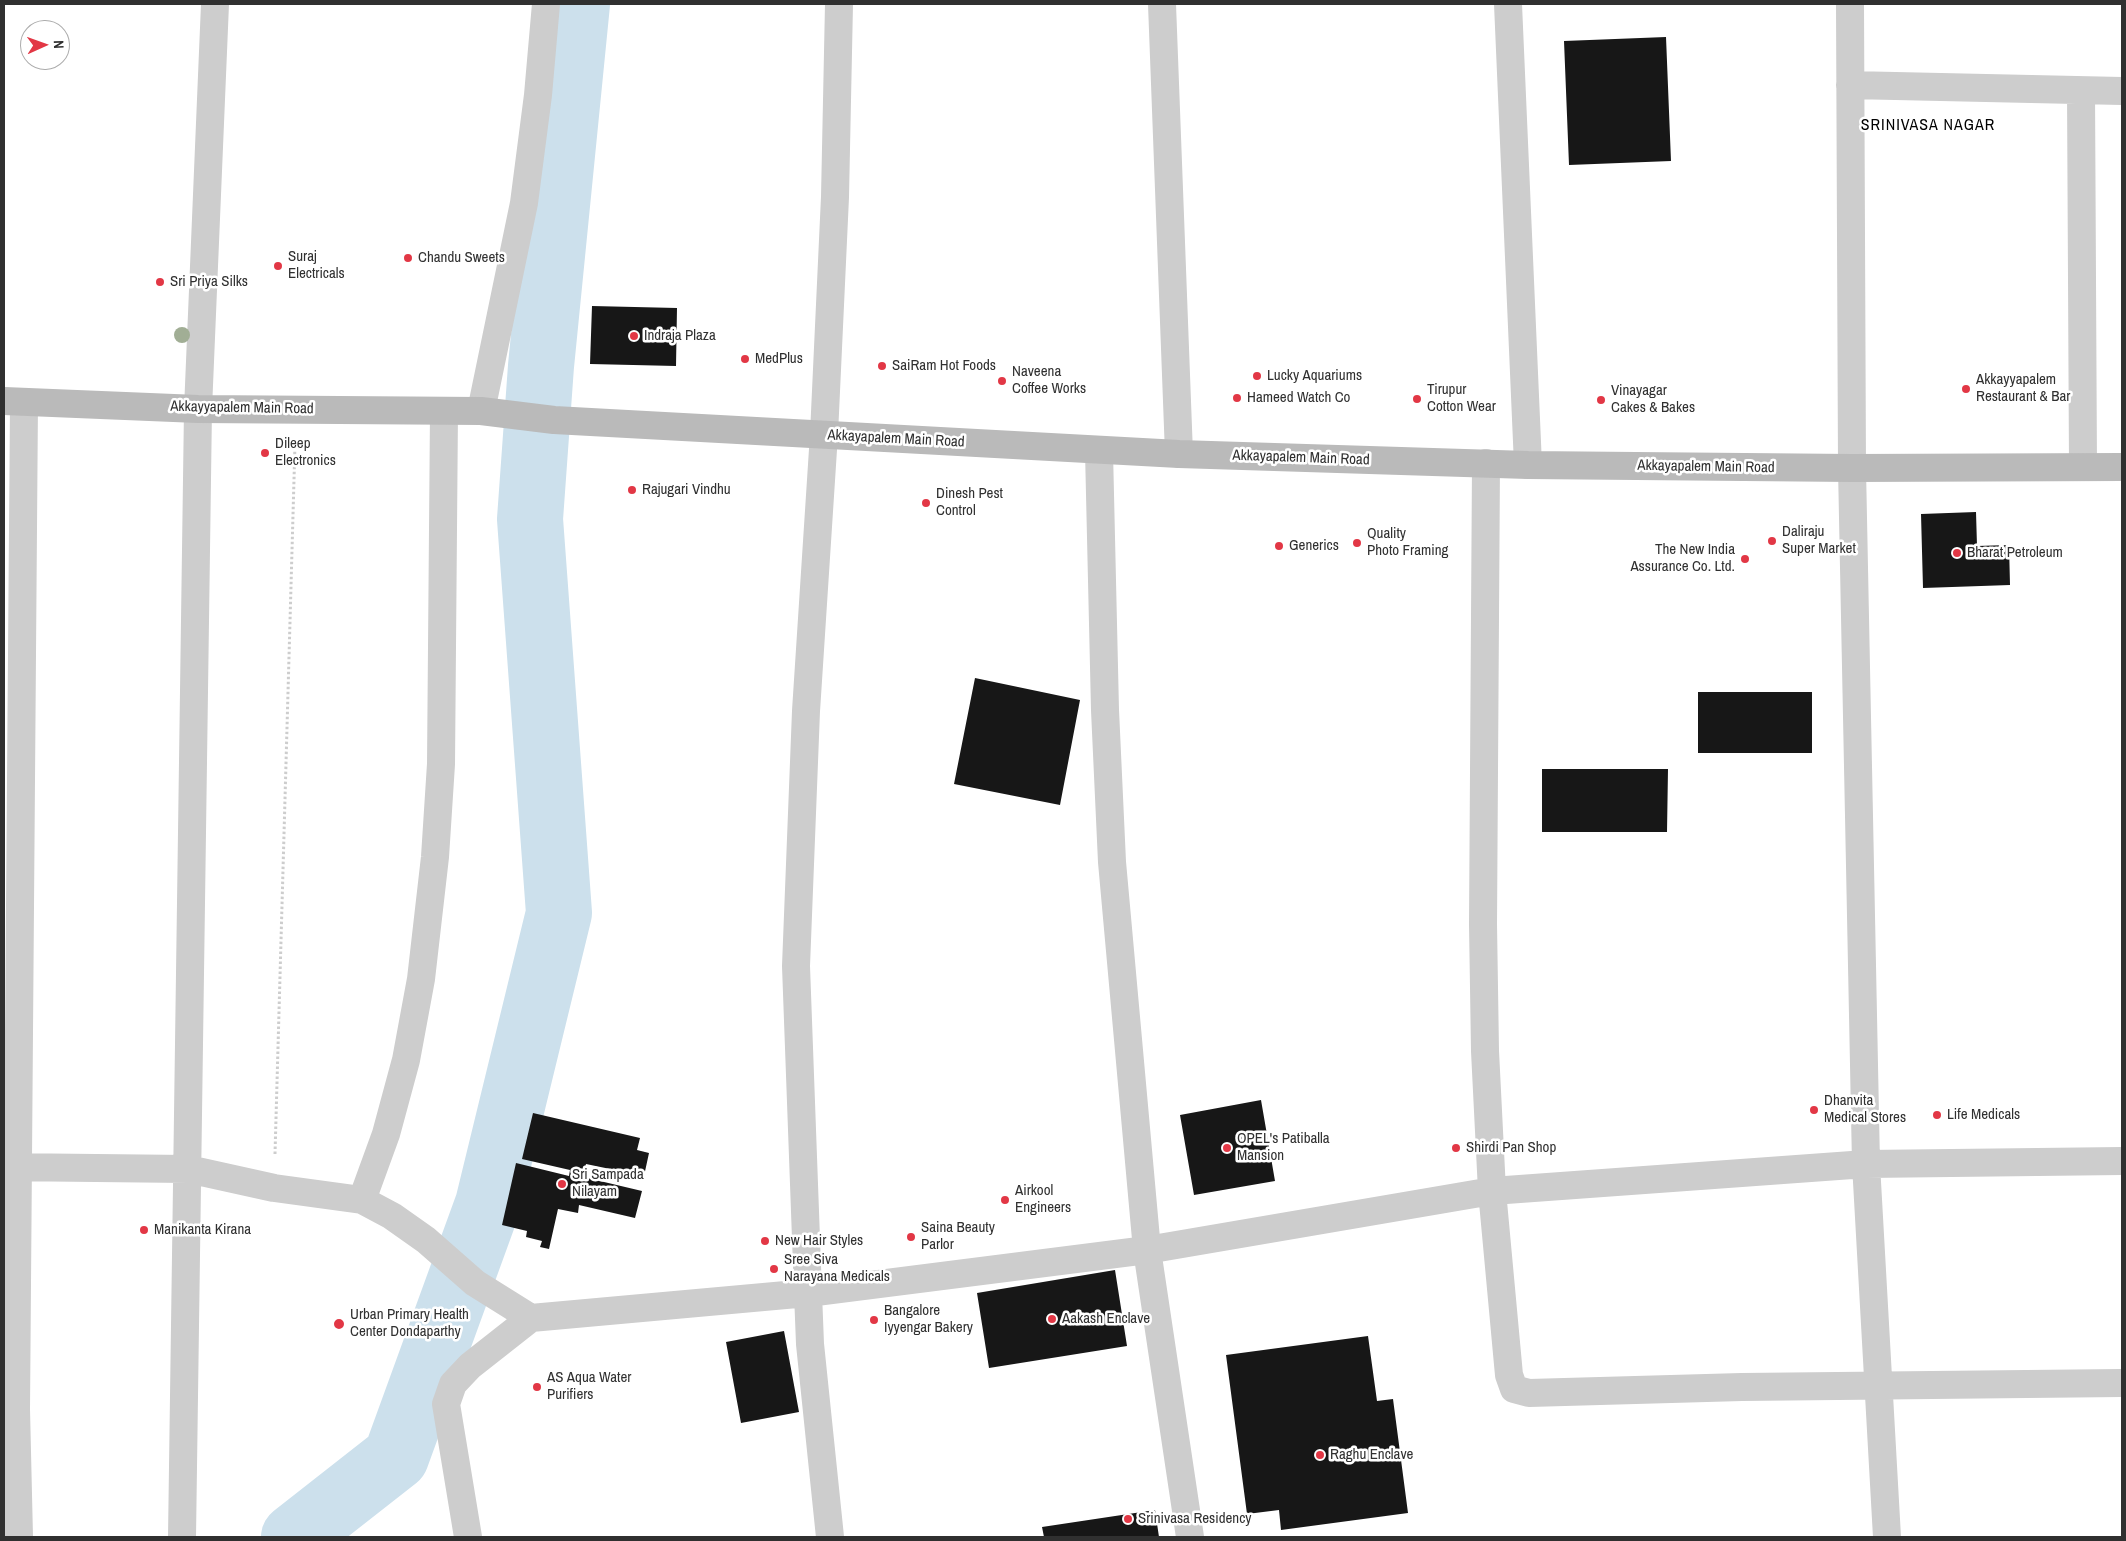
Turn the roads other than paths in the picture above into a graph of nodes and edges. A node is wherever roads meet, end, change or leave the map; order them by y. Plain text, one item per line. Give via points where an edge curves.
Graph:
1 (215, 4) edge
2 (546, 4) edge
3 (839, 4) edge
4 (1162, 4) edge
5 (1508, 4) edge
6 (1850, 4) edge
7 (1850, 86) junction
8 (2081, 92) junction
9 (2122, 92) edge
10 (14, 402) edge
11 (198, 409) junction
12 (444, 411) junction
13 (492, 412) junction
14 (824, 434) junction
15 (1099, 450) junction
16 (1179, 454) junction
17 (1486, 463) junction
18 (1528, 465) junction
19 (2083, 467) junction
20 (2122, 467) edge
21 (1852, 468) junction
22 (2122, 1161) edge
23 (1866, 1164) junction
24 (11, 1167) edge
25 (188, 1169) junction
26 (1492, 1191) junction
27 (362, 1200) junction
28 (1147, 1250) junction
29 (808, 1293) junction
30 (531, 1318) junction
31 (2122, 1383) edge
32 (1879, 1387) junction
33 (19, 1537) edge
34 (182, 1537) edge
35 (468, 1537) edge
36 (830, 1537) edge
37 (1190, 1537) edge
38 (1887, 1537) edge

1 - 11 street
2 - 13 street via 524,203
3 - 14 street
4 - 16 street
5 - 18 street
6 - 7 street
7 - 8 street
7 - 21 street
8 - 9 street
8 - 19 street
10 - 11 main road, Akkayyapalem Main Road
10 - 24 street
11 - 12 main road, Akkayyapalem Main Road
11 - 25 street
12 - 13 main road, Akkayyapalem Main Road
12 - 27 street via 441,764 436,856 421,979 406,1060 386,1134
13 - 14 main road, Akkayapalem Main Road via 554,420
14 - 15 main road, Akkayapalem Main Road
14 - 29 street via 806,711 796,966
15 - 16 main road, Akkayapalem Main Road
15 - 28 street via 1112,862
16 - 17 main road, Akkayapalem Main Road
17 - 18 main road, Akkayapalem Main Road
17 - 26 street via 1484,944
18 - 21 main road, Akkayapalem Main Road
19 - 20 main road, Akkayapalem Main Road
19 - 21 main road, Akkayapalem Main Road
21 - 23 street
22 - 23 street
23 - 26 street
23 - 32 street
24 - 25 street
24 - 33 street
25 - 27 street via 274,1188
25 - 34 street
26 - 28 street
26 - 32 street via 1509,1375 1514,1389 1529,1393
27 - 30 street via 392,1216 475,1282
28 - 29 street
28 - 37 street
29 - 30 street
29 - 36 street via 810,1344
30 - 35 street via 470,1366 453,1384 446,1404
31 - 32 street
32 - 38 street

